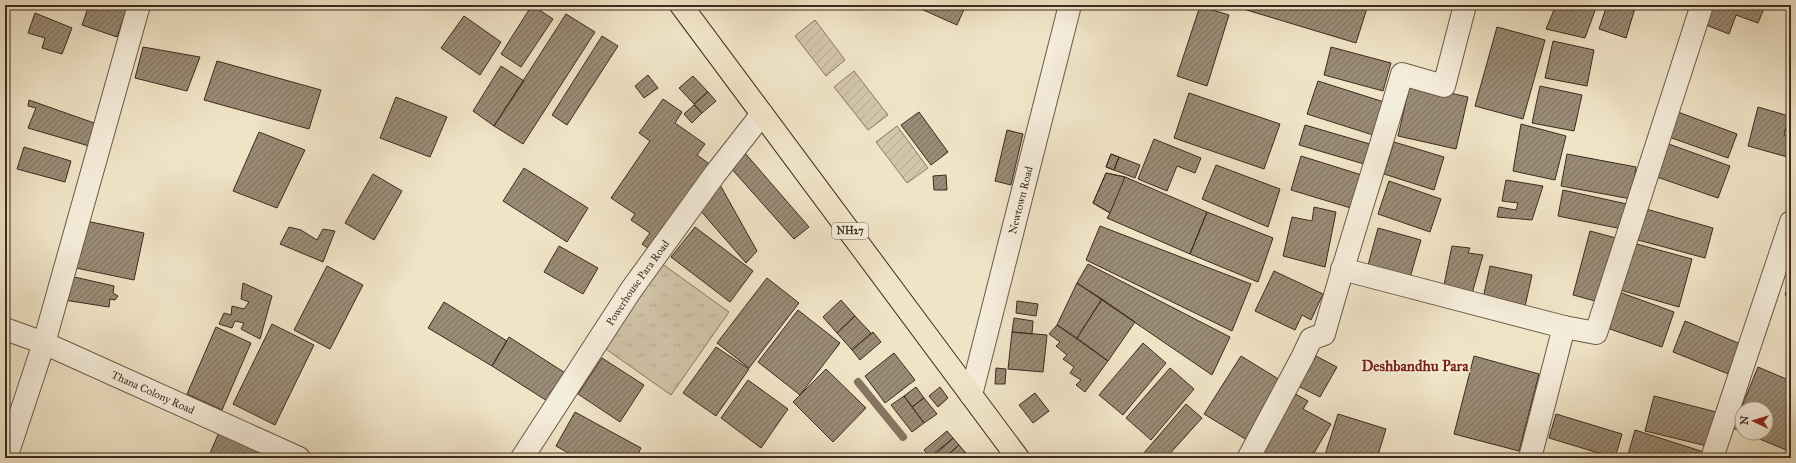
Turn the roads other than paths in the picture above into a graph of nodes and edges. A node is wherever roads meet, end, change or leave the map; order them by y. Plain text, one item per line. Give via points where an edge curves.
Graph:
1 (139, 5) edge
2 (681, 5) edge
3 (1070, 5) edge
4 (1465, 5) edge
5 (1702, 5) edge
6 (762, 114) junction
7 (1791, 222) edge
8 (1342, 269) junction
9 (1564, 326) junction
10 (5, 329) edge
11 (44, 343) junction
12 (971, 395) junction
13 (6, 458) edge
14 (299, 458) edge
15 (522, 458) edge
16 (1018, 458) edge
17 (1251, 458) edge
18 (1530, 458) edge
19 (1712, 458) edge

1 - 11 street
2 - 6 main road, NH27
3 - 12 street, Newtown Road
4 - 8 street via 1444,86 1402,74 1377,163
5 - 9 street via 1596,333
6 - 12 main road, NH27
6 - 15 street, Powerhouse Para Road via 631,290
7 - 19 street
8 - 9 street
8 - 17 street via 1324,334 1311,339 1249,457
9 - 18 street
10 - 11 street, Thana Colony Road
11 - 13 street
11 - 14 street, Thana Colony Road
12 - 16 main road, NH27

